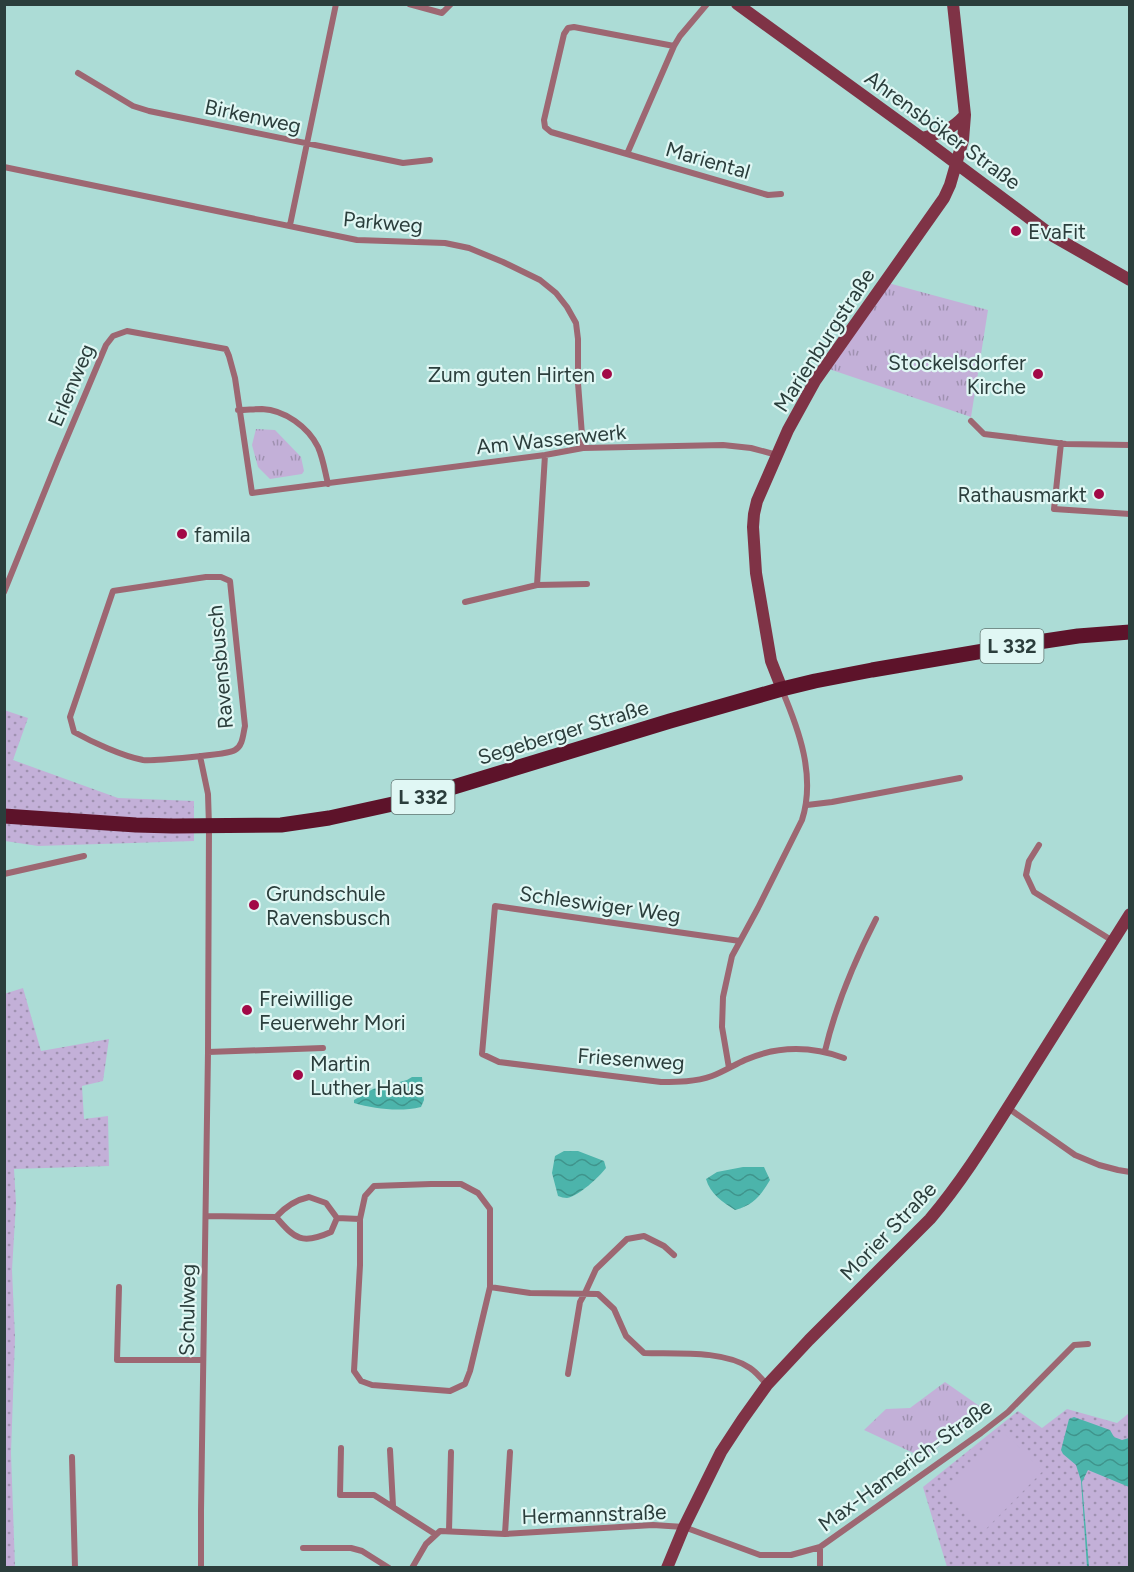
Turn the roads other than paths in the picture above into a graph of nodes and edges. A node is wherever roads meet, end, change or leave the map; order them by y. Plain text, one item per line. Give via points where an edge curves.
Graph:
1 (336, 4) edge
2 (409, 4) edge
3 (451, 4) edge
4 (707, 4) edge
5 (737, 4) edge
6 (953, 4) edge
7 (674, 46) junction
8 (78, 73) dead end
9 (965, 115) junction
10 (922, 138) junction
11 (307, 144) junction
12 (627, 154) junction
13 (430, 160) dead end
14 (956, 164) junction
15 (4, 167) edge
16 (781, 194) dead end
17 (290, 225) junction
18 (1130, 280) edge
19 (238, 410) junction
20 (971, 421) dead end
21 (1061, 443) junction
22 (1130, 445) edge
23 (583, 448) junction
24 (545, 454) junction
25 (777, 455) junction
26 (328, 484) junction
27 (252, 493) joint
28 (1130, 514) edge
29 (587, 584) dead end
30 (537, 585) junction
31 (4, 592) edge
32 (465, 602) dead end
33 (1130, 632) edge
34 (782, 689) junction
35 (200, 756) junction
36 (960, 778) dead end
37 (807, 805) junction
38 (4, 816) edge
39 (209, 826) junction
40 (1039, 845) dead end
41 (84, 856) dead end
42 (4, 874) edge
43 (1130, 914) edge
44 (876, 919) dead end
45 (740, 941) junction
46 (1113, 941) junction
47 (322, 1048) dead end
48 (825, 1051) junction
49 (208, 1052) junction
50 (482, 1054) joint
51 (844, 1058) dead end
52 (729, 1068) junction
53 (1008, 1108) junction
54 (1130, 1172) edge
55 (206, 1216) junction
56 (276, 1217) junction
57 (337, 1218) junction
58 (360, 1219) junction
59 (675, 1255) dead end
60 (119, 1287) dead end
61 (490, 1287) junction
62 (585, 1293) junction
63 (1088, 1344) dead end
64 (203, 1360) junction
65 (568, 1374) dead end
66 (767, 1385) junction
67 (341, 1448) dead end
68 (390, 1450) dead end
69 (451, 1452) dead end
70 (510, 1452) dead end
71 (72, 1457) dead end
72 (393, 1506) junction
73 (684, 1527) junction
74 (449, 1531) junction
75 (435, 1534) junction
76 (505, 1534) junction
77 (820, 1547) junction
78 (303, 1548) dead end
79 (75, 1568) edge
80 (201, 1568) edge
81 (389, 1568) edge
82 (412, 1568) edge
83 (667, 1568) edge
84 (820, 1568) edge

1 - 11 street
2 - 3 street via 442,13
4 - 7 street
5 - 10 main road, Ahrensböker Straße
6 - 9 main road, Marienburgstraße
7 - 12 street
7 - 12 street, Mariental via 574,27 564,34 545,127 550,132
8 - 11 street, Birkenweg via 133,106 149,111
9 - 10 main road via 944,132
9 - 14 main road, Marienburgstraße
10 - 14 main road, Ahrensböker Straße
11 - 13 street, Birkenweg via 403,163
11 - 17 street
12 - 16 street, Mariental via 768,195
14 - 18 main road, Ahrensböker Straße via 1053,236
14 - 25 main road, Marienburgstraße via 944,198 822,370
15 - 17 street, Parkweg
17 - 23 street, Parkweg via 357,240 445,243 469,248 540,280 562,300 576,323
19 - 26 street via 263,409 295,421 318,447
19 - 27 street, Erlenweg
19 - 31 street, Erlenweg via 225,349 127,331 113,336
20 - 21 street via 984,434
21 - 22 street
21 - 28 street via 1054,509
23 - 24 street, Am Wasserwerk
23 - 25 street, Am Wasserwerk via 723,445
24 - 26 street, Am Wasserwerk
24 - 30 street
25 - 34 main road, Marienburgstraße via 758,501 753,527 756,573 771,661
26 - 27 street, Am Wasserwerk
29 - 30 street
30 - 32 street
33 - 34 main road, Segeberger Straße / L 332 via 1025,644
34 - 37 street via 808,772
34 - 39 main road, Segeberger Straße / L 332 via 411,800 281,825
35 - 35 street, Ravensbusch via 236,750 245,726 230,581 206,577 112,591 70,717 74,732 144,760
35 - 39 street, Ravensbusch via 208,794
36 - 37 street
37 - 45 street
38 - 39 main road, Segeberger Straße / L 332
39 - 49 street, Schulweg
40 - 46 street via 1026,875 1035,892
41 - 42 street
43 - 46 main road, Morier Straße
44 - 48 street via 846,983
45 - 50 street, Schleswiger Weg via 495,906
45 - 52 street via 732,956 723,997 722,1027
46 - 53 main road, Morier Straße
47 - 49 street
48 - 51 street, Friesenweg
48 - 52 street, Friesenweg via 781,1049
49 - 55 street, Schulweg
50 - 52 street, Friesenweg via 499,1062 661,1082 687,1082
53 - 54 street via 1075,1155
53 - 66 main road, Morier Straße via 960,1182 930,1219
55 - 56 street
55 - 64 street, Schulweg
56 - 57 street via 299,1199 309,1197 326,1203
56 - 57 street via 290,1233 306,1240 331,1232
57 - 58 street
58 - 61 street via 365,1196 374,1186 460,1184 478,1193 490,1209
58 - 61 street via 354,1371 361,1381 450,1391 465,1384
59 - 62 street via 644,1236 627,1239 596,1269
60 - 64 street via 117,1360
61 - 62 street via 530,1293
62 - 65 street via 580,1302
62 - 66 street via 598,1294 614,1309 626,1336 644,1353 733,1359 751,1368
63 - 77 street, Max-Hamerich-Straße via 1074,1345 1008,1412
64 - 80 street, Schulweg
66 - 73 main road, Morier Straße via 721,1452
67 - 72 street via 340,1495 374,1495
68 - 72 street
69 - 74 street
70 - 76 street, Hermannstraße
71 - 79 street
72 - 75 street
73 - 76 street, Hermannstraße via 653,1525
73 - 77 street, Max-Hamerich-Straße via 760,1555 791,1556
73 - 83 main road, Morier Straße
74 - 75 street, Hermannstraße
74 - 76 street, Hermannstraße
75 - 82 street
77 - 84 street
78 - 81 street via 351,1548

